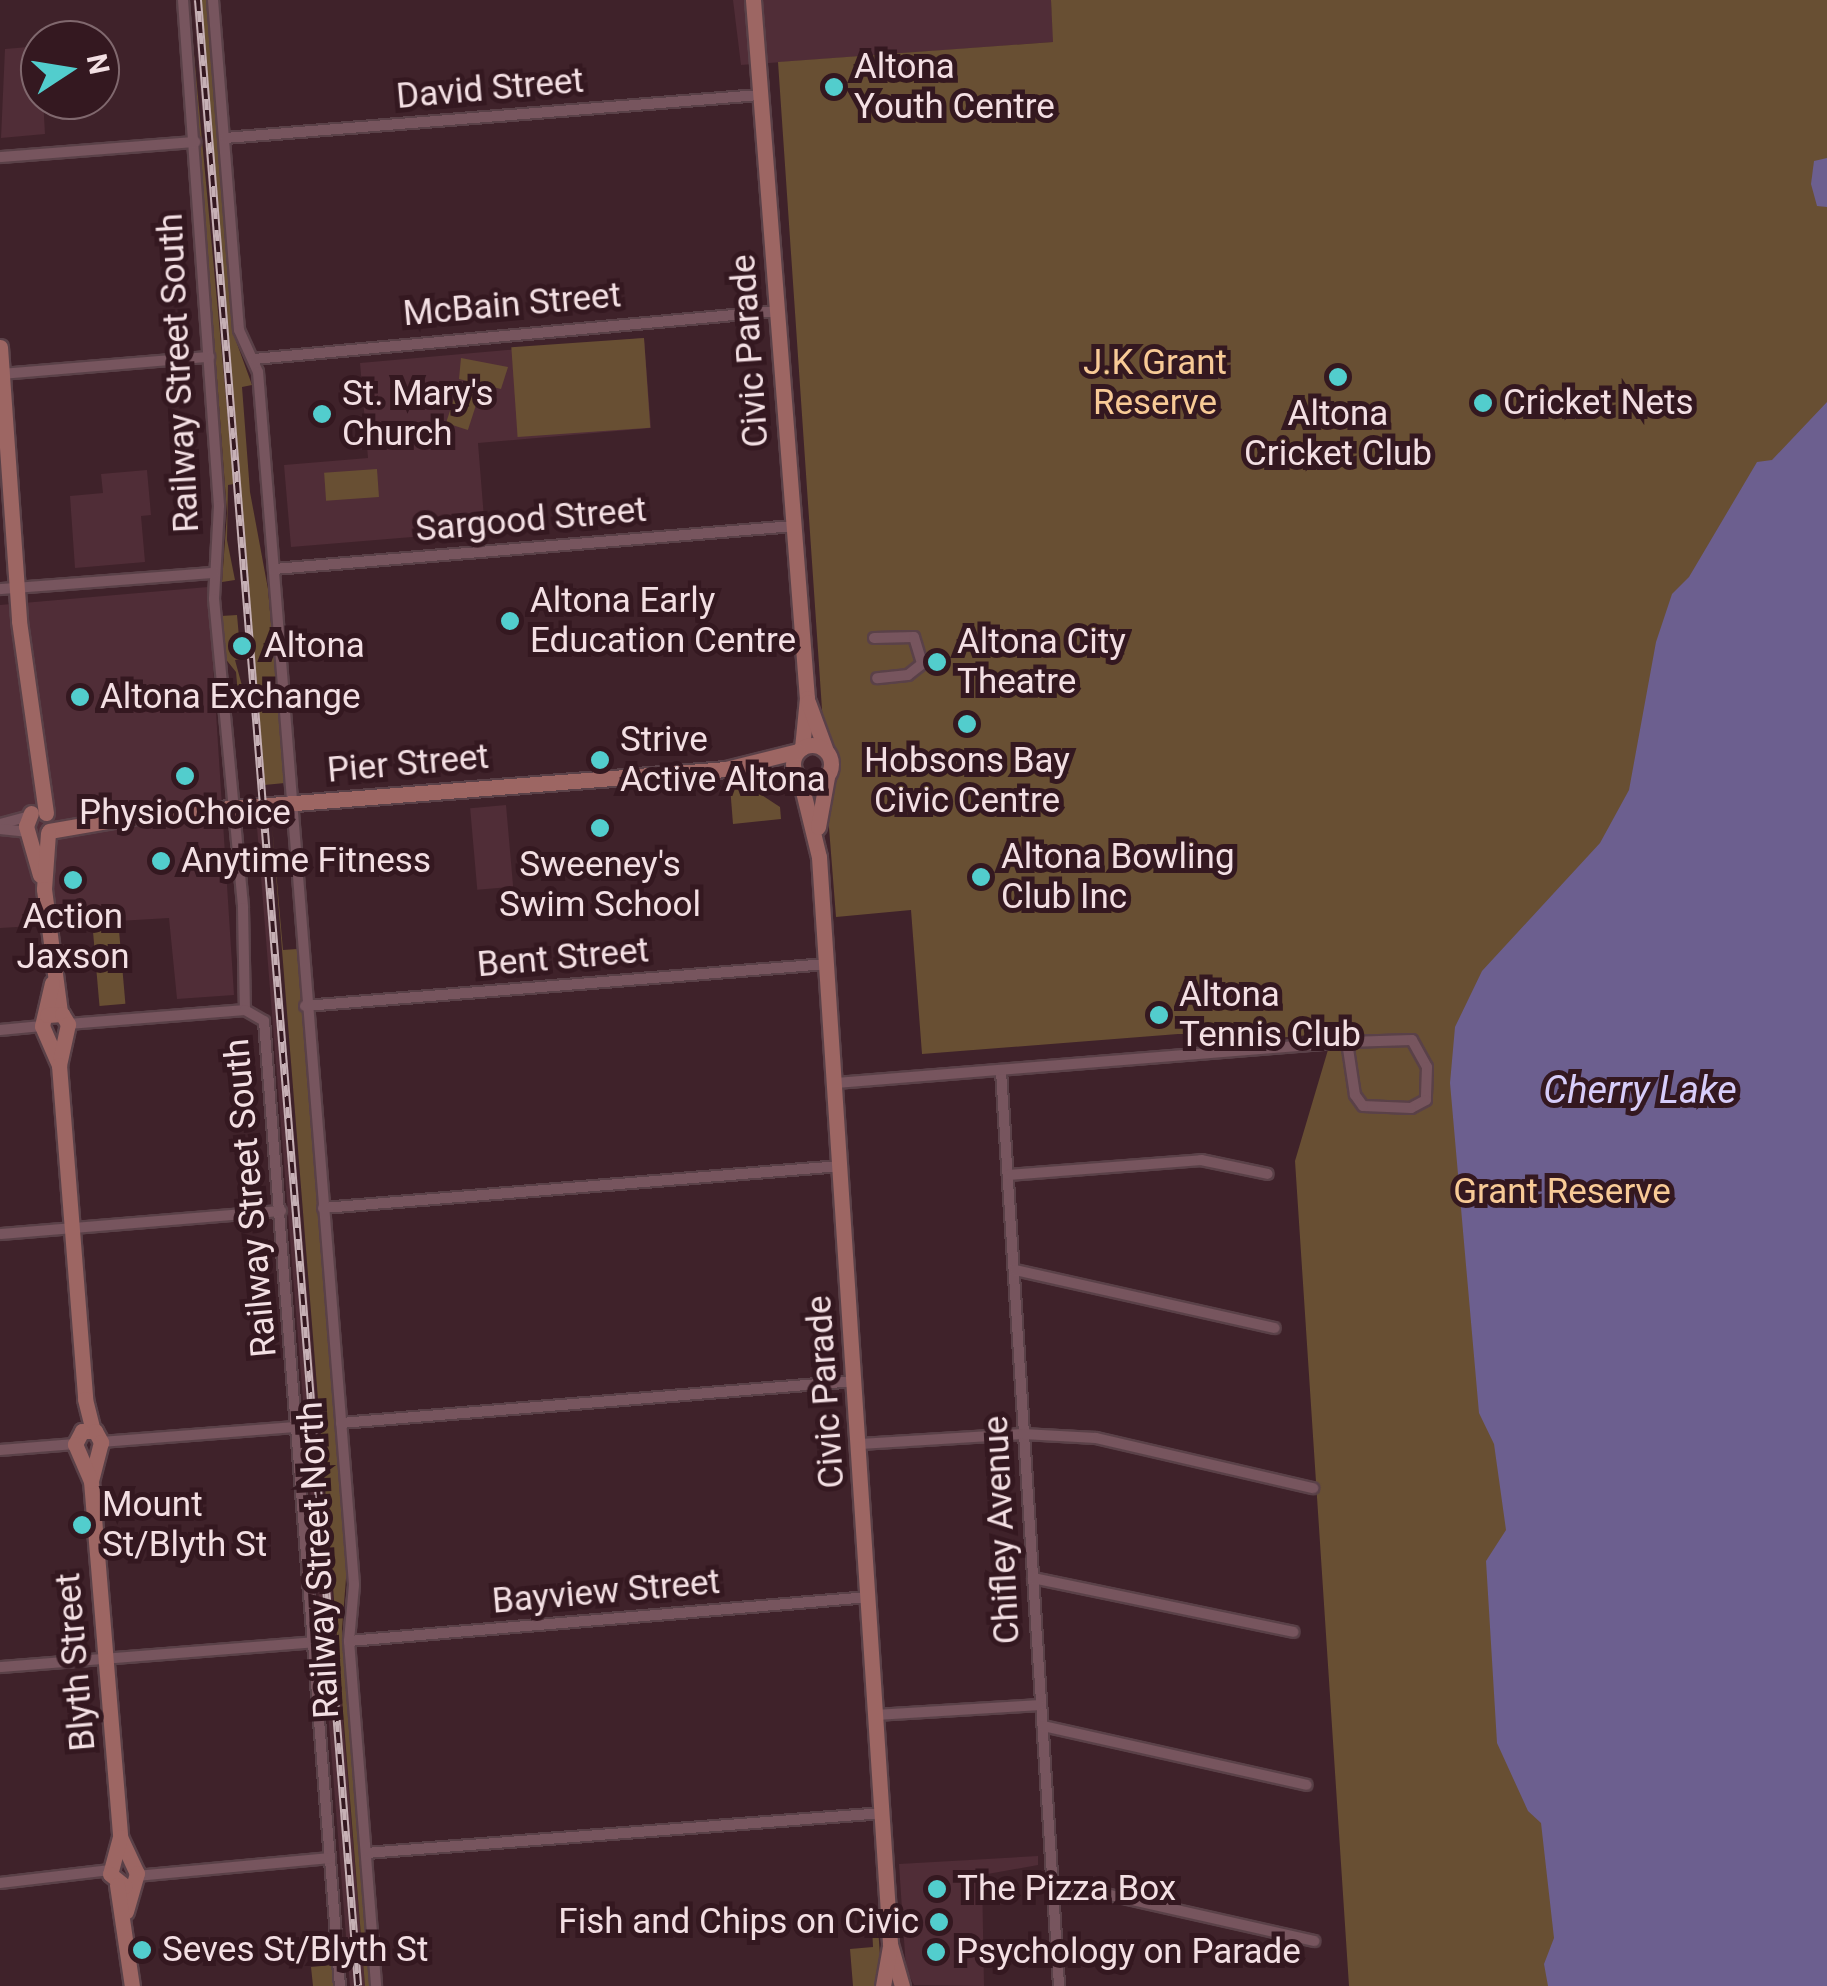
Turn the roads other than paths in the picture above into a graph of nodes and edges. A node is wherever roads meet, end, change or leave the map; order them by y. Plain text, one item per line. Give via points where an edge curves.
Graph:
1 (183, 0) edge
2 (213, 0) edge
3 (753, 0) edge
4 (760, 96) junction
5 (225, 138) junction
6 (195, 142) junction
7 (0, 157) edge
8 (777, 310) junction
9 (0, 347) edge
10 (208, 357) junction
11 (254, 359) junction
12 (1, 374) edge
13 (794, 526) junction
14 (274, 569) junction
15 (213, 572) junction
16 (19, 587) junction
17 (0, 589) edge
18 (874, 638) dead end
19 (878, 678) dead end
20 (807, 698) junction
21 (800, 750) junction
22 (826, 751) junction
23 (726, 769) junction
24 (827, 776) junction
25 (798, 777) junction
26 (292, 804) junction
27 (232, 808) junction
28 (39, 823) junction
29 (0, 826) edge
30 (816, 836) junction
31 (826, 964) junction
32 (305, 1006) junction
33 (245, 1010) junction
34 (55, 1025) junction
35 (0, 1030) edge
36 (1347, 1042) junction
37 (1001, 1071) junction
38 (836, 1083) junction
39 (842, 1166) junction
40 (1268, 1174) dead end
41 (1008, 1175) junction
42 (323, 1208) junction
43 (282, 1212) junction
44 (72, 1228) junction
45 (0, 1234) edge
46 (1016, 1270) junction
47 (1275, 1328) dead end
48 (856, 1380) junction
49 (341, 1423) junction
50 (298, 1427) junction
51 (1023, 1434) junction
52 (88, 1443) junction
53 (860, 1444) junction
54 (0, 1450) edge
55 (1313, 1488) dead end
56 (1033, 1578) junction
57 (869, 1597) junction
58 (1292, 1632) dead end
59 (348, 1641) junction
60 (315, 1642) junction
61 (106, 1659) junction
62 (0, 1667) edge
63 (1040, 1705) junction
64 (876, 1715) junction
65 (1043, 1726) junction
66 (1306, 1785) dead end
67 (883, 1813) junction
68 (366, 1853) junction
69 (330, 1858) junction
70 (126, 1873) junction
71 (1052, 1882) junction
72 (0, 1883) edge
73 (1314, 1940) dead end
74 (890, 1944) junction
75 (132, 1986) edge
76 (340, 1986) edge
77 (376, 1986) edge
78 (884, 1986) edge
79 (902, 1986) edge
80 (1059, 1986) edge

1 - 6 street, Railway Street South
2 - 5 street, Railway Street North
3 - 4 street, Civic Parade
4 - 5 street, David Street
4 - 8 street, Civic Parade
5 - 11 street, Railway Street North via 240,330
6 - 7 street
6 - 10 street, Railway Street South
8 - 11 street, McBain Street
8 - 13 street, Civic Parade
9 - 12 street, Blyth Street
10 - 12 street
10 - 15 street, Railway Street South via 220,506
11 - 14 street, Railway Street North
12 - 16 street, Blyth Street
13 - 14 street, Sargood Street
13 - 20 street, Civic Parade
14 - 26 street, Railway Street North
15 - 16 street
15 - 27 street, Railway Street South
16 - 17 street
16 - 28 street, Blyth Street
18 - 19 street via 914,637 922,664 908,675
20 - 21 street, Civic Parade
20 - 22 street, Civic Parade
21 - 22 street
21 - 23 street, Pier Street
21 - 25 street, Civic Parade
22 - 24 street, Civic Parade
23 - 25 street, Pier Street
23 - 26 street, Pier Street
24 - 25 street, Pier Street via 811,783
24 - 30 street, Civic Parade
25 - 30 street, Civic Parade
26 - 27 street, Pier Street
26 - 32 street, Railway Street North
27 - 28 street, Pier Street
27 - 33 street, Railway Street South via 249,994
28 - 29 street, Pier Street
28 - 34 street, Blyth Street
30 - 31 street, Civic Parade
31 - 32 street, Bent Street
31 - 38 street, Civic Parade
32 - 42 street, Railway Street North
33 - 34 street
33 - 43 street, Railway Street South via 264,1021
34 - 35 street
34 - 44 street, Blyth Street
36 - 36 street via 1412,1040 1426,1066 1426,1100 1411,1108 1363,1106 1355,1096
36 - 37 street
37 - 38 street
37 - 41 street, Chifley Avenue
38 - 39 street, Civic Parade
39 - 42 street
39 - 48 street, Civic Parade
40 - 41 street via 1201,1160
41 - 46 street, Chifley Avenue
42 - 49 street, Railway Street North
43 - 44 street
43 - 50 street, Railway Street South
44 - 45 street
44 - 52 street, Blyth Street
46 - 47 street
46 - 51 street, Chifley Avenue
48 - 49 street
48 - 53 street, Civic Parade
49 - 59 street, Railway Street North via 354,1585
50 - 52 street
50 - 60 street, Railway Street South
51 - 53 street
51 - 55 street via 1096,1438
51 - 56 street, Chifley Avenue
52 - 54 street
52 - 61 street, Blyth Street
53 - 57 street, Civic Parade
56 - 58 street
56 - 63 street, Chifley Avenue
57 - 59 street, Bayview Street
57 - 64 street, Civic Parade
59 - 68 street, Railway Street North
60 - 61 street
60 - 69 street, Railway Street South
61 - 62 street
61 - 70 street, Blyth Street
63 - 64 street
63 - 65 street, Chifley Avenue
64 - 67 street, Civic Parade
65 - 66 street
65 - 71 street, Chifley Avenue
67 - 68 street
67 - 74 street, Civic Parade
68 - 77 street, Railway Street North
69 - 70 street
69 - 76 street, Railway Street South
70 - 72 street
70 - 75 street
71 - 73 street
71 - 80 street, Chifley Avenue
74 - 78 street, Civic Parade
74 - 79 street, Civic Parade

